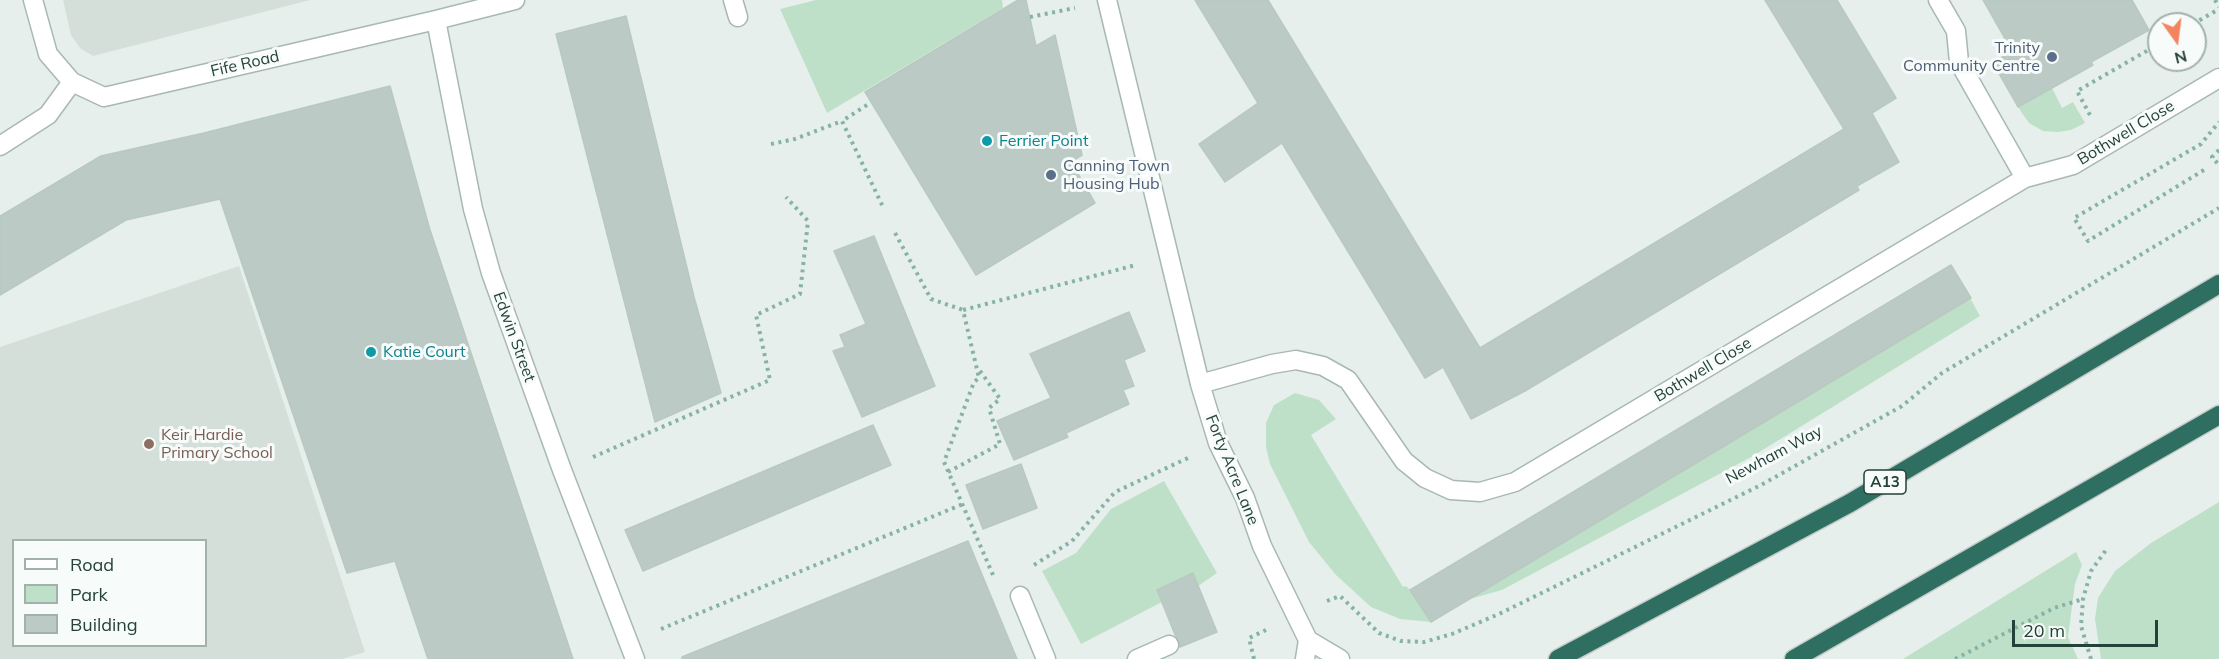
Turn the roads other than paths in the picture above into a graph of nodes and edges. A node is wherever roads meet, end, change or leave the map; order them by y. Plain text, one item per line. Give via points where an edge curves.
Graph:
1 (33, 0) edge
2 (515, 0) edge
3 (1938, 0) edge
4 (1108, 1) edge
5 (436, 20) junction
6 (2219, 78) edge
7 (72, 82) junction
8 (0, 146) edge
9 (2025, 178) junction
10 (2219, 284) edge
11 (1200, 384) junction
12 (2219, 415) edge
13 (1020, 596) road end
14 (1308, 640) junction
15 (1169, 645) dead end
16 (632, 650) edge
17 (1046, 659) edge
18 (1137, 659) edge
19 (1305, 659) edge
20 (1340, 659) edge
21 (1558, 659) edge
22 (1794, 659) edge

1 - 7 street via 48,54
2 - 5 street, Fife Road
3 - 9 street via 1956,31 1959,62
4 - 11 street, Forty Acre Lane
5 - 7 street, Fife Road via 104,98
5 - 16 street, Edwin Street via 473,208 490,273
6 - 9 street, Bothwell Close via 2073,165
7 - 8 street via 48,115
9 - 11 street, Bothwell Close via 1515,482 1480,492 1451,490 1425,478 1404,461 1348,380 1323,366 1296,360
10 - 21 highway, A13 via 1850,503
11 - 14 street, Forty Acre Lane via 1218,443
12 - 22 highway
13 - 17 street
14 - 19 street
14 - 20 street
15 - 18 street

